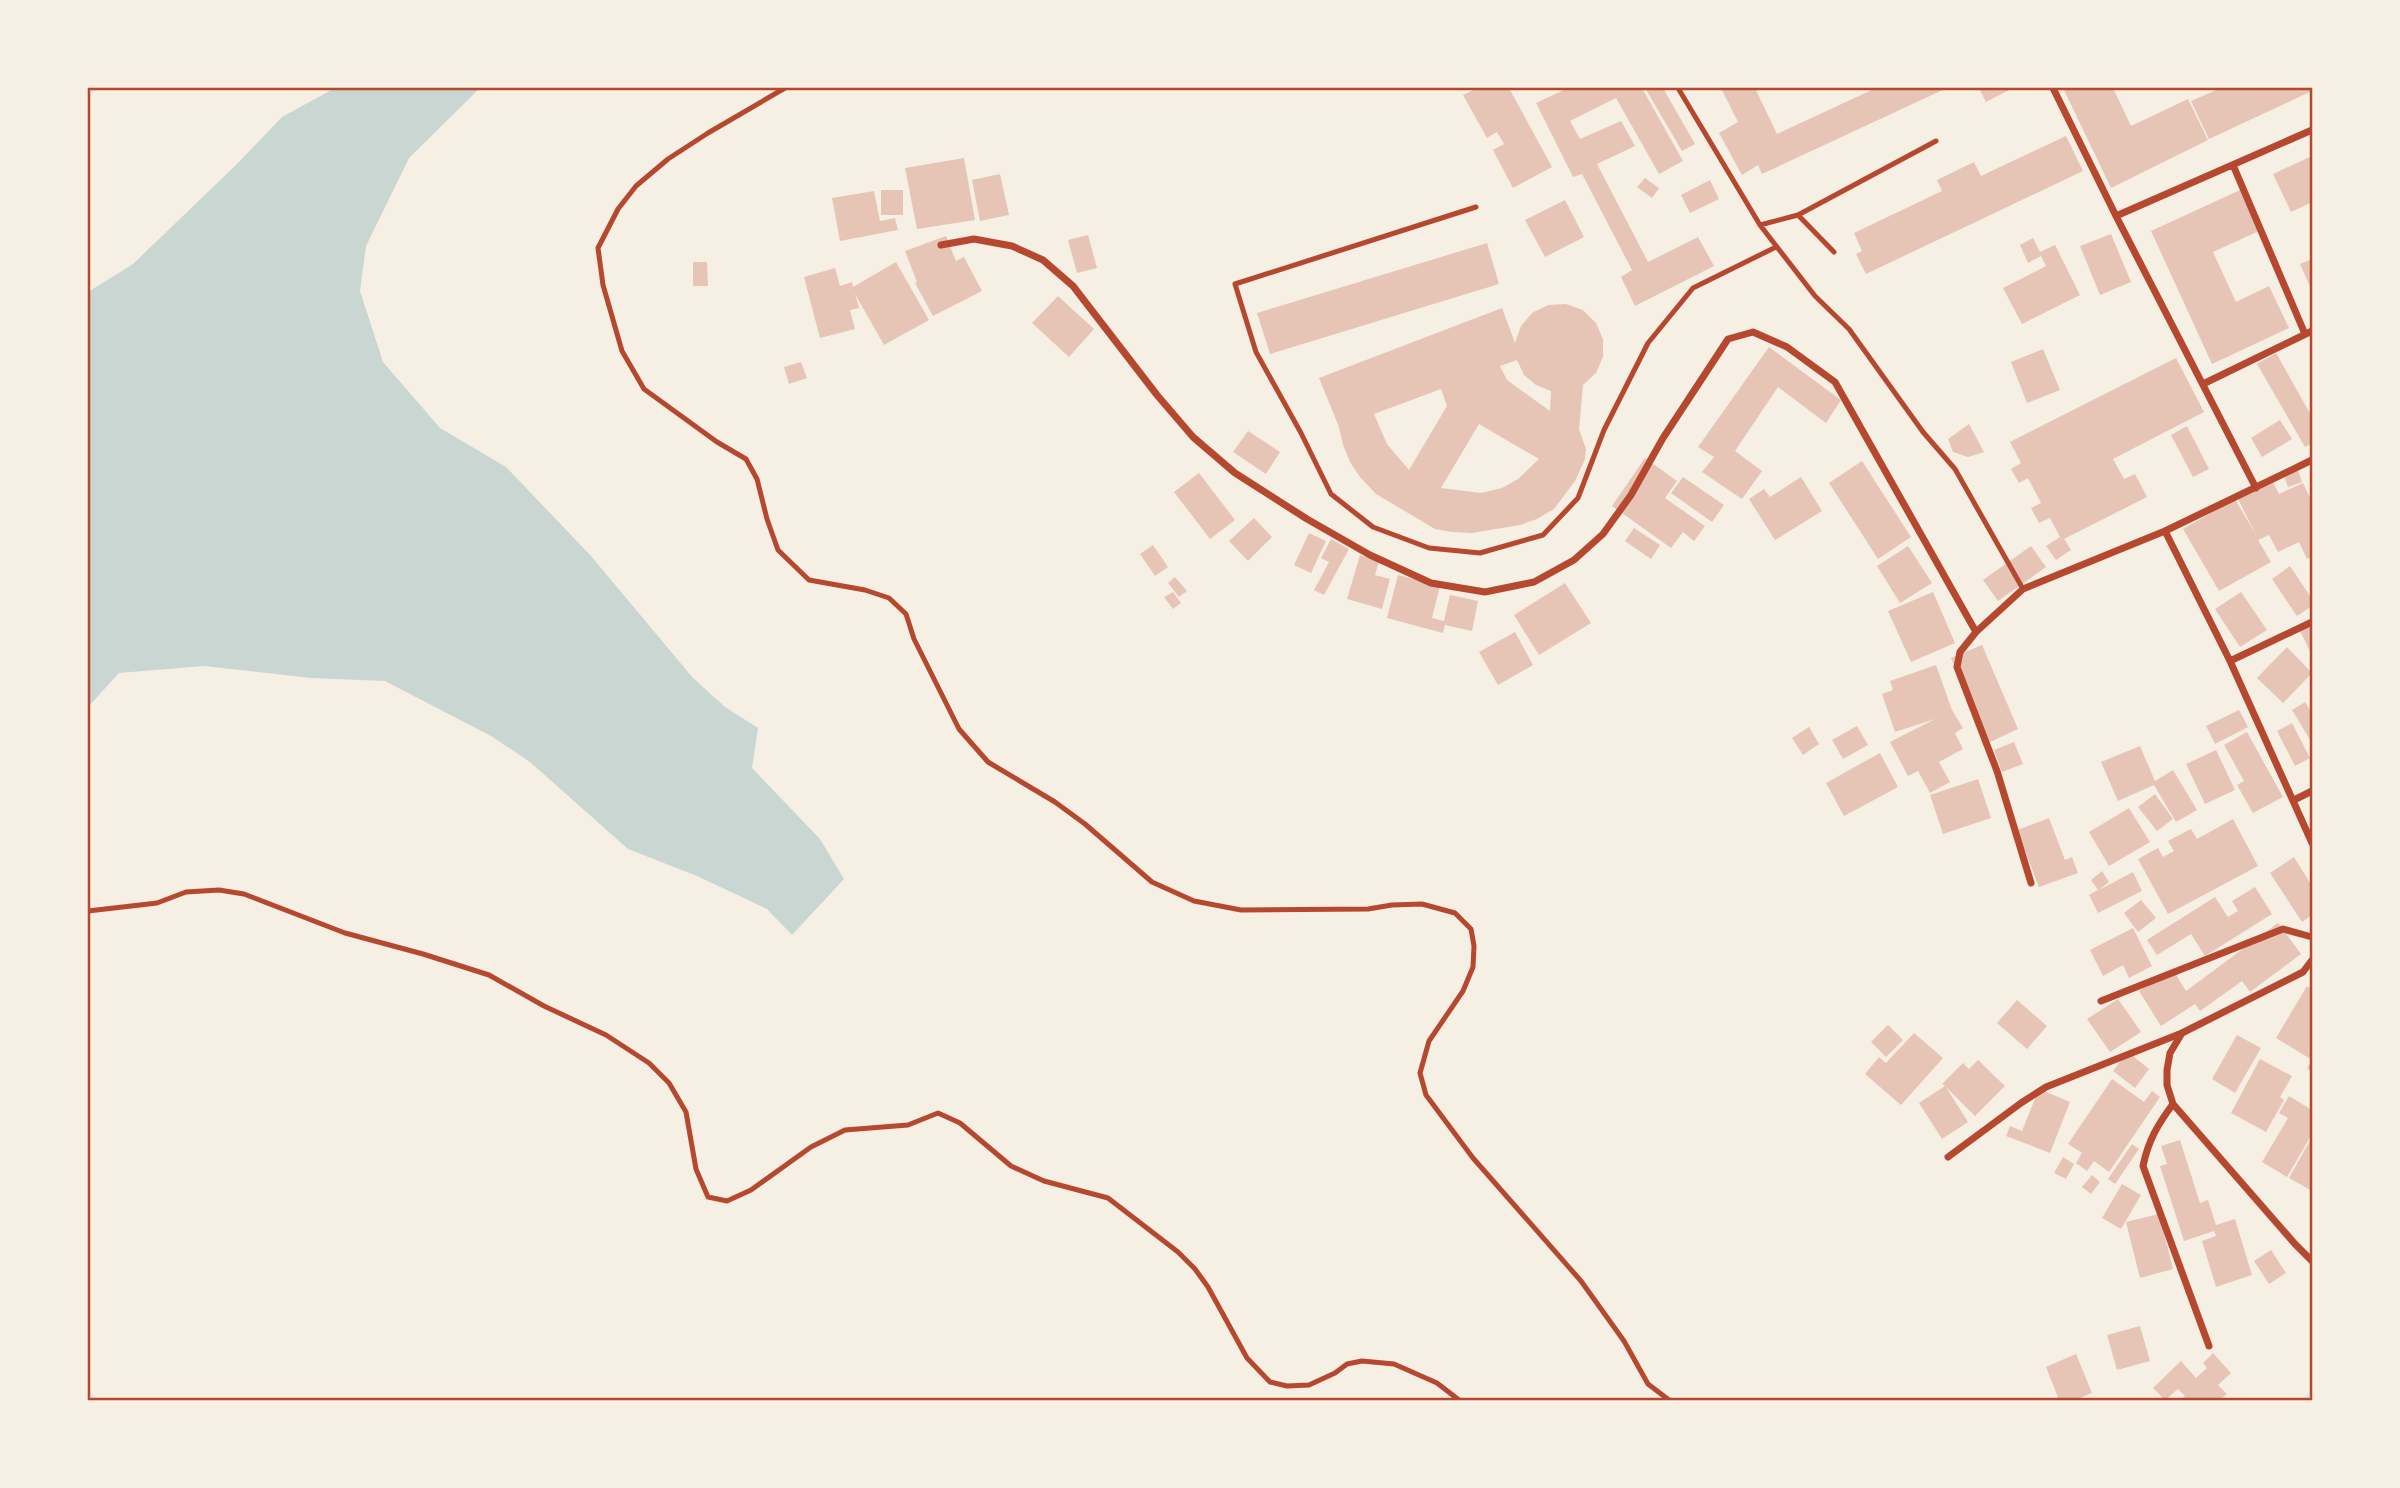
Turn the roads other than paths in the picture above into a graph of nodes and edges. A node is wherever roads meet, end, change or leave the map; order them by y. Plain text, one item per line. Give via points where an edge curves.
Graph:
1 (785, 88) edge
2 (1678, 88) edge
3 (2053, 88) edge
4 (2312, 130) edge
5 (1936, 141) dead end
6 (2233, 165) junction
7 (1476, 207) dead end
8 (1798, 215) junction
9 (2116, 216) junction
10 (1760, 225) junction
11 (941, 245) dead end
12 (1776, 247) junction
13 (1834, 251) dead end
14 (2309, 333) edge
15 (2203, 384) junction
16 (2312, 460) edge
17 (2256, 488) junction
18 (2165, 531) junction
19 (2023, 589) junction
20 (2312, 622) edge
21 (1976, 632) junction
22 (2230, 661) junction
23 (2312, 791) edge
24 (2294, 800) junction
25 (2312, 843) edge
26 (2031, 883) dead end
27 (88, 911) edge
28 (2312, 937) edge
29 (2312, 960) edge
30 (2101, 1002) dead end
31 (2182, 1033) junction
32 (2173, 1104) junction
33 (1948, 1157) dead end
34 (2312, 1261) edge
35 (2209, 1346) dead end
36 (1459, 1401) edge
37 (1670, 1401) edge

1 - 37 lane via 668,159 636,186 598,248 603,285 622,351 644,388 746,459 757,479 778,550 809,580 889,598 906,614 959,729 988,762 1075,816 1152,882 1194,901 1241,910 1422,904 1455,914 1471,929 1473,967 1463,991 1429,1041 1420,1073 1426,1095 1473,1158 1581,1281 1648,1384
2 - 10 lane
3 - 9 street
4 - 6 street
5 - 8 lane
6 - 9 street
6 - 14 street
7 - 12 lane via 1236,284 1256,352 1331,494 1373,527 1429,548 1480,553 1543,535 1578,498 1604,430 1648,342 1693,288
8 - 10 lane
8 - 13 lane
9 - 15 street
10 - 12 lane
11 - 21 street via 974,239 1012,246 1043,260 1073,286 1193,437 1236,473 1307,519 1394,566 1431,583 1485,592 1534,582 1574,560 1603,534 1728,339 1753,332 1787,347 1835,382
12 - 19 lane via 1849,329 1955,469
14 - 15 street
15 - 17 street
16 - 17 street
17 - 18 street
18 - 19 street
18 - 22 street
19 - 21 street
20 - 22 street
21 - 26 street via 1960,652 1956,667 1997,771
22 - 24 street
23 - 24 street
24 - 25 street
27 - 36 lane via 219,890 244,894 345,933 489,975 606,1035 656,1069 686,1112 696,1169 708,1197 727,1201 751,1191 811,1147 845,1130 908,1125 938,1113 960,1123 1011,1166 1044,1181 1108,1198 1178,1252 1208,1287 1247,1358 1270,1382 1309,1385 1347,1364 1394,1364 1437,1383
28 - 30 street via 2283,929
29 - 31 street via 2303,972
31 - 32 street via 2170,1053 2167,1070
31 - 33 street via 2046,1087
32 - 34 street
32 - 35 street via 2147,1144 2143,1166

